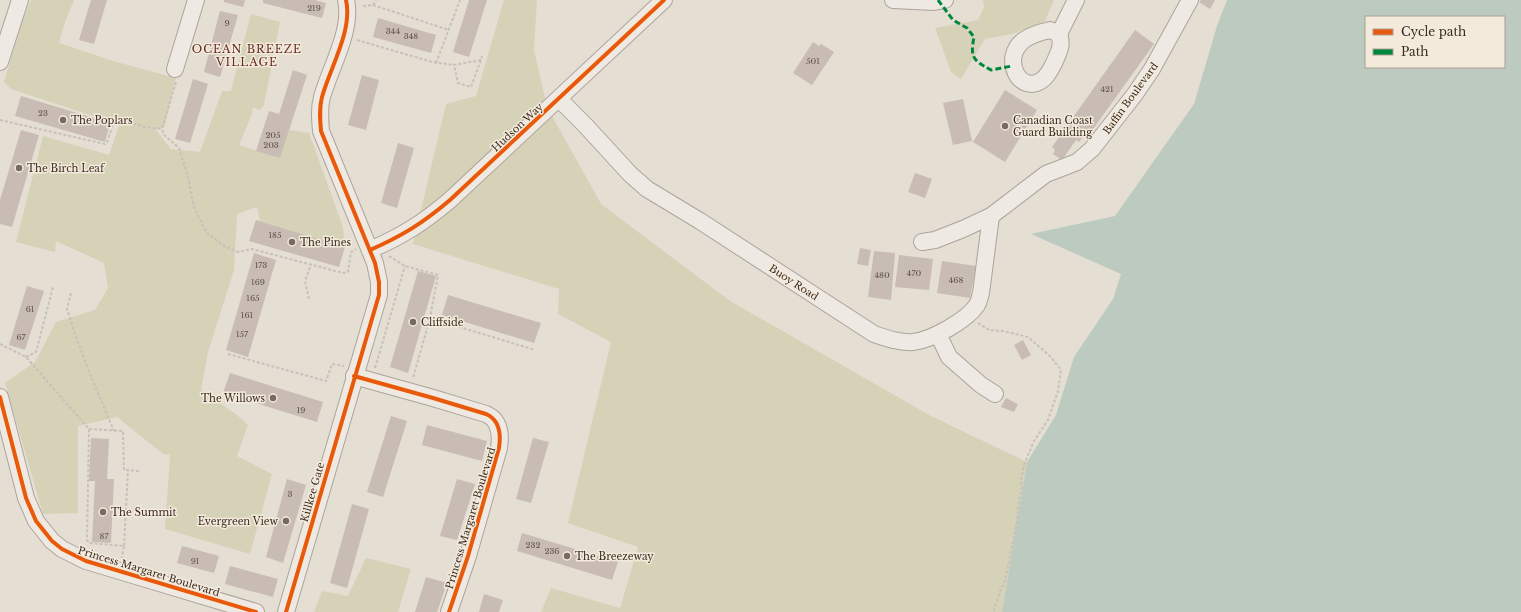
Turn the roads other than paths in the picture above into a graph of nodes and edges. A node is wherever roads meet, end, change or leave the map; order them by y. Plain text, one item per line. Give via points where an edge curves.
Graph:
1 (20, 0) edge
2 (196, 0) edge
3 (346, 0) edge
4 (664, 0) edge
5 (893, 0) edge
6 (945, 0) edge
7 (1076, 0) edge
8 (1190, 0) edge
9 (1059, 34) dead end
10 (0, 62) edge
11 (176, 75) road end
12 (559, 99) junction
13 (991, 216) junction
14 (922, 242) dead end
15 (368, 247) junction
16 (938, 334) junction
17 (354, 376) junction
18 (995, 394) dead end
19 (0, 397) edge
20 (256, 612) edge
21 (286, 612) edge
22 (449, 612) edge

1 - 10 street
2 - 11 street
3 - 15 street via 348,8 343,36 322,98 321,130
4 - 12 street, Hudson Way
5 - 6 street
7 - 9 street
8 - 13 street, Baffin Boulevard via 1152,69 1092,149 1077,162 1046,174
12 - 15 street, Hudson Way via 429,218 409,232
12 - 16 street, Buoy Road via 647,189 874,334 892,340 914,342
13 - 14 street, Baffin Boulevard via 935,240
13 - 16 street, Buoy Road via 978,304 966,317
15 - 17 street via 375,263 379,295
16 - 18 street via 949,356
17 - 21 street, Killkee Gate
17 - 22 street, Princess Margaret Boulevard via 486,414 494,419 498,426 500,448
19 - 20 street, Princess Margaret Boulevard via 26,498 36,521 52,541 68,553 86,561

